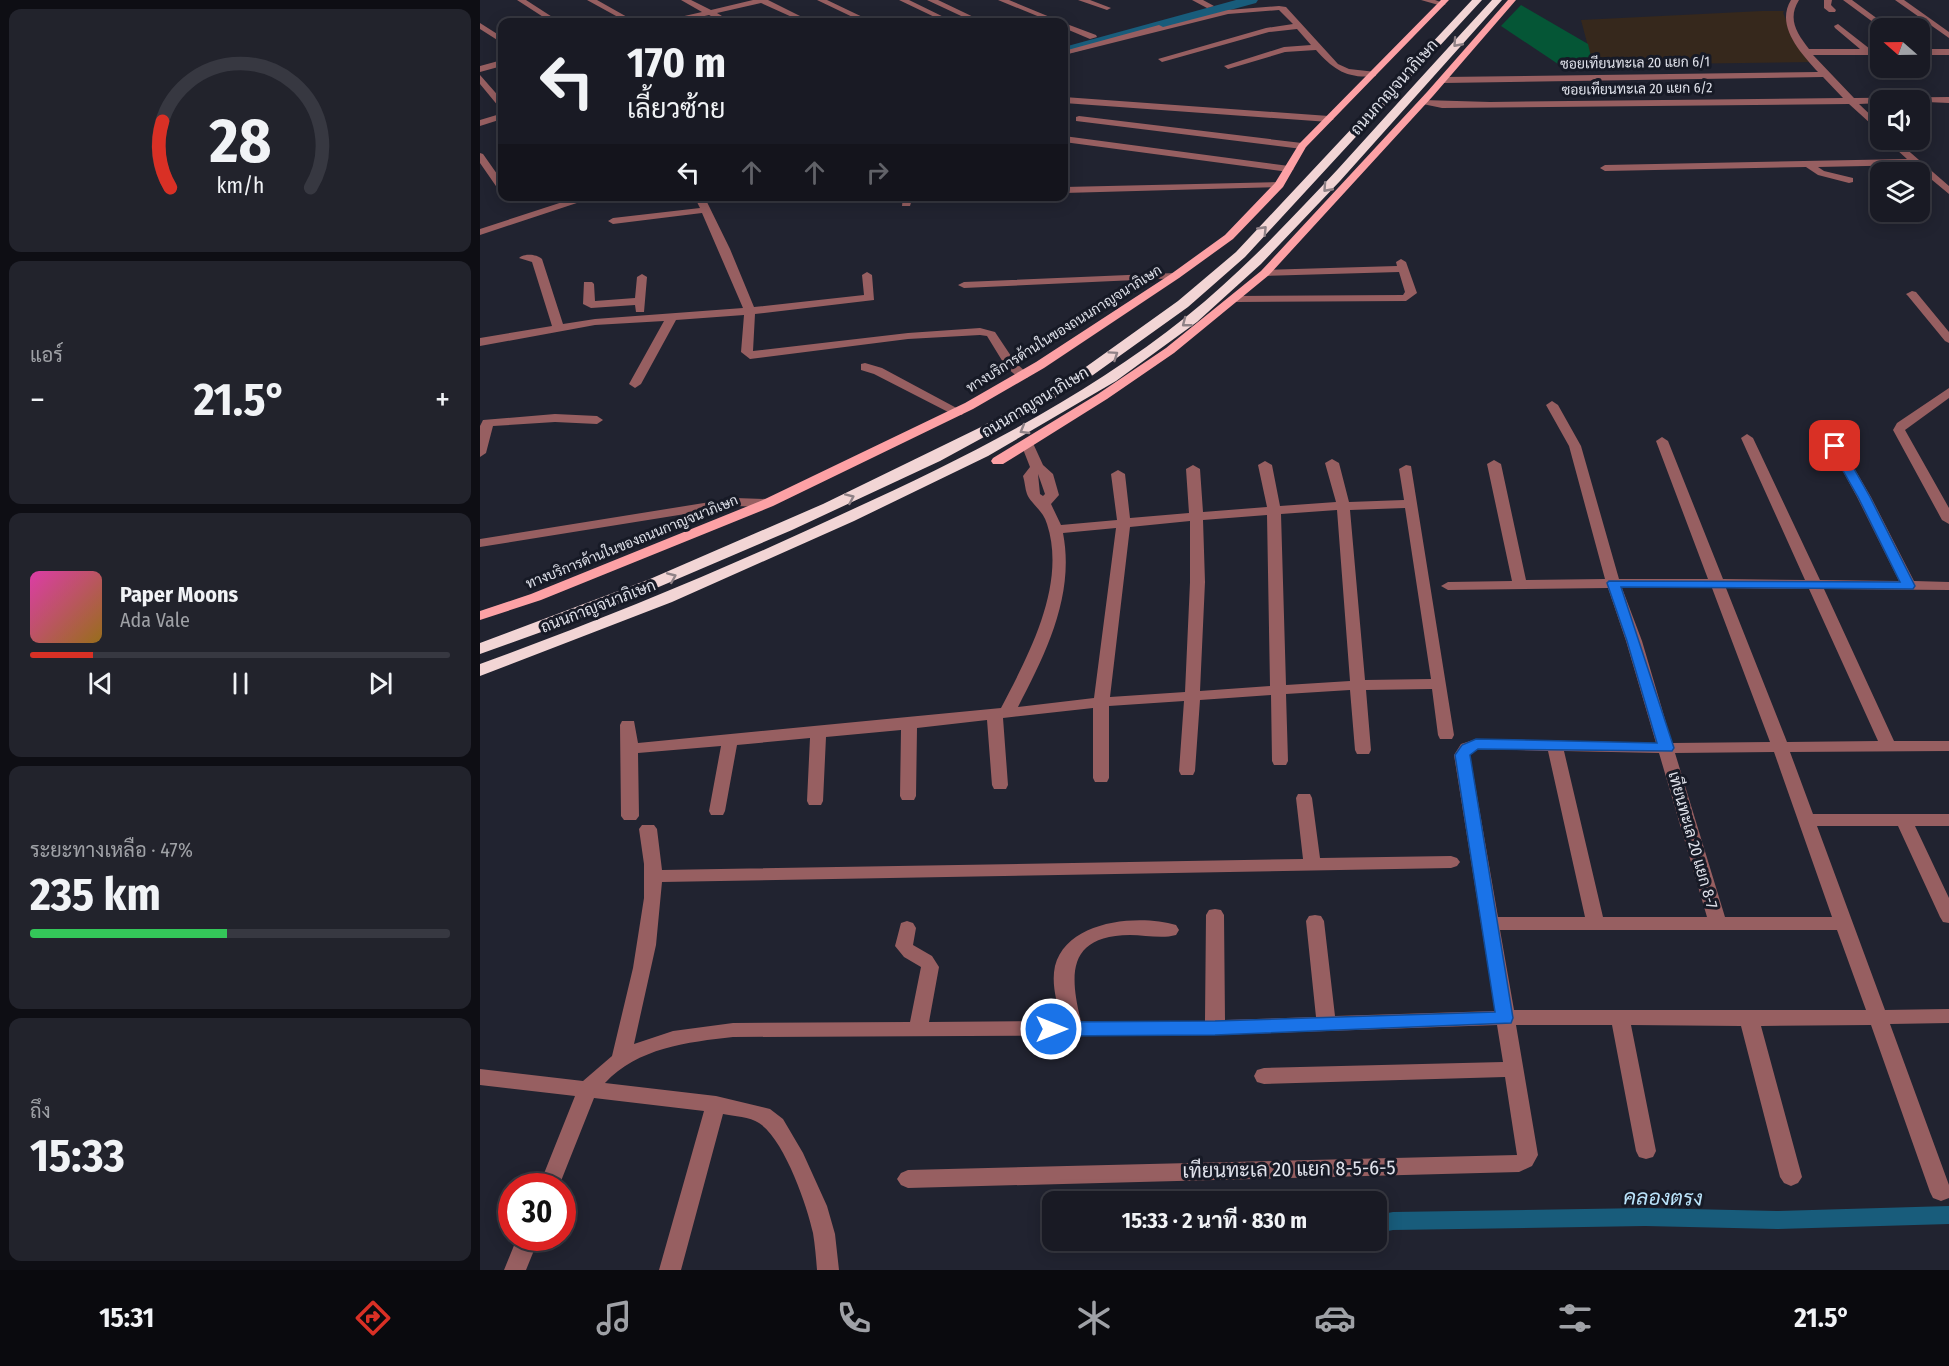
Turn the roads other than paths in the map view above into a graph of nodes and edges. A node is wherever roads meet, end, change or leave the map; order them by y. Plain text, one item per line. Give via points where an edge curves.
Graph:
1 (521, 0) edge
2 (591, 0) edge
3 (685, 0) edge
4 (762, 0) edge
5 (821, 0) edge
6 (903, 0) edge
7 (931, 0) edge
8 (1002, 0) edge
9 (1082, 0) edge
10 (1196, 0) edge
11 (1260, 0) edge
12 (1425, 0) edge
13 (1477, 0) edge
14 (1497, 0) edge
15 (1512, 0) edge
16 (1795, 0) edge
17 (1828, 0) edge
18 (1847, 0) edge
19 (1899, 0) edge
20 (1443, 2) edge
21 (1210, 6) dead end
22 (1107, 8) dead end
23 (1832, 10) dead end
24 (1049, 11) dead end
25 (708, 13) junction
26 (1038, 14) junction
27 (550, 18) edge
28 (625, 18) edge
29 (687, 18) edge
30 (719, 18) edge
31 (800, 18) edge
32 (860, 18) edge
33 (941, 18) edge
34 (971, 18) edge
35 (1048, 18) edge
36 (1872, 18) edge
37 (480, 25) edge
38 (1299, 26) junction
39 (1838, 26) dead end
40 (1068, 27) edge
41 (1100, 29) dead end
42 (1152, 32) dead end
43 (1949, 36) edge
44 (498, 38) edge
45 (1318, 47) junction
46 (1068, 52) edge
47 (1808, 52) junction
48 (1868, 52) joint
49 (1930, 52) edge
50 (1949, 52) edge
51 (1162, 59) dead end
52 (498, 64) edge
53 (1228, 66) dead end
54 (480, 69) edge
55 (1373, 74) junction
56 (1827, 74) junction
57 (480, 78) edge
58 (1444, 80) junction
59 (1867, 91) dead end
60 (1786, 92) dead end
61 (1844, 92) junction
62 (498, 100) edge
63 (1068, 100) edge
64 (1799, 100) junction
65 (1851, 100) junction
66 (1945, 100) edge
67 (1423, 103) junction
68 (1949, 113) edge
69 (498, 118) edge
70 (1079, 118) dead end
71 (1329, 119) junction
72 (1870, 119) edge
73 (480, 123) edge
74 (1068, 140) edge
75 (1302, 146) junction
76 (1902, 150) edge
77 (480, 156) edge
78 (1915, 162) edge
79 (1870, 163) edge
80 (1808, 165) junction
81 (1289, 168) junction
82 (1605, 168) dead end
83 (1930, 175) edge
84 (1191, 177) dead end
85 (1933, 178) junction
86 (1949, 178) edge
87 (1849, 180) dead end
88 (498, 181) edge
89 (1279, 184) junction
90 (1195, 187) junction
91 (1068, 190) edge
92 (1949, 191) edge
93 (577, 201) edge
94 (702, 201) edge
95 (706, 210) junction
96 (613, 221) dead end
97 (480, 232) edge
98 (524, 258) dead end
99 (1265, 273) junction
100 (867, 275) dead end
101 (1175, 276) junction
102 (642, 277) dead end
103 (588, 284) dead end
104 (964, 285) dead end
105 (1912, 294) dead end
106 (1237, 299) junction
107 (640, 301) junction
108 (750, 311) junction
109 (672, 317) junction
110 (639, 319) junction
111 (558, 328) junction
112 (1949, 339) edge
113 (480, 342) edge
114 (865, 367) dead end
115 (1023, 375) junction
116 (635, 384) dead end
117 (1949, 392) edge
118 (1552, 405) dead end
119 (958, 412) junction
120 (597, 420) dead end
121 (1828, 435) dead end
122 (1747, 438) dead end
123 (1662, 441) dead end
124 (1027, 444) junction
125 (480, 453) edge
126 (998, 461) dead end
127 (1332, 463) dead end
128 (1494, 464) dead end
129 (1264, 465) dead end
130 (1193, 469) dead end
131 (1406, 469) dead end
132 (1118, 474) dead end
133 (768, 503) junction
134 (1343, 504) junction
135 (1412, 504) junction
136 (1274, 508) junction
137 (1197, 515) junction
138 (1949, 520) edge
139 (1124, 523) junction
140 (1058, 529) junction
141 (480, 543) edge
142 (1613, 583) junction
143 (1520, 584) junction
144 (1718, 584) junction
145 (1815, 584) junction
146 (1448, 586) dead end
147 (1909, 586) junction
148 (1949, 586) edge
149 (480, 616) edge
150 (480, 650) edge
151 (480, 670) edge
152 (1439, 684) junction
153 (1356, 685) junction
154 (1276, 690) junction
155 (1193, 696) junction
156 (1101, 702) junction
157 (1001, 713) junction
158 (909, 724) junction
159 (628, 725) dead end
160 (818, 732) junction
161 (1446, 735) dead end
162 (730, 740) junction
163 (1888, 745) junction
164 (1555, 746) junction
165 (1780, 746) junction
166 (1949, 746) edge
167 (1666, 748) junction
168 (630, 749) junction
169 (1363, 750) dead end
170 (1280, 761) dead end
171 (1187, 771) dead end
172 (1101, 777) dead end
173 (1000, 785) dead end
174 (908, 796) dead end
175 (1304, 798) dead end
176 (815, 801) dead end
177 (717, 811) dead end
178 (630, 816) dead end
179 (1903, 819) junction
180 (1806, 820) junction
181 (1949, 820) edge
182 (648, 829) dead end
183 (1451, 862) dead end
184 (1312, 864) junction
185 (653, 876) junction
186 (1215, 915) dead end
187 (1949, 917) edge
188 (1315, 921) dead end
189 (1844, 923) junction
190 (1490, 924) junction
191 (1718, 924) junction
192 (1596, 925) junction
193 (907, 928) dead end
194 (1170, 930) dead end
195 (1949, 1016) edge
196 (1620, 1017) junction
197 (1879, 1017) junction
198 (1504, 1018) junction
199 (1749, 1019) junction
200 (1326, 1024) junction
201 (1215, 1028) junction
202 (918, 1029) junction
203 (1073, 1029) junction
204 (621, 1058) junction
205 (1513, 1069) junction
206 (1264, 1076) dead end
207 (480, 1077) edge
208 (588, 1089) junction
209 (716, 1104) junction
210 (1646, 1151) dead end
211 (554, 1173) edge
212 (1791, 1177) dead end
213 (908, 1179) dead end
214 (1941, 1192) dead end
215 (523, 1251) edge
216 (515, 1270) edge
217 (670, 1270) edge
218 (828, 1270) edge

1 - 27 street
2 - 28 street
3 - 25 street
4 - 25 street
4 - 31 street
5 - 32 street
6 - 33 street
7 - 34 street
8 - 26 street
9 - 22 street
10 - 21 street
11 - 46 street
12 - 20 street
150 -> 13 highway, ถนนกาญจนาภิเษก via 704,563 936,459 1113,356 1228,266
14 -> 151 highway, ถนนกาญจนาภิเษก via 1250,269 1134,363 947,472 687,591
15 - 58 main road
16 - 47 street via 1789,10 1789,22
17 - 23 street via 1827,6
18 - 36 street
19 - 43 street
20 - 55 main road, ทางบริการด้านในของถนนกาญจนาภิเษก
24 - 26 street
25 - 29 street
25 - 30 street
26 - 35 street
37 - 44 street
38 - 42 street via 1283,9 1269,8 1228,12
38 - 45 street
38 - 51 street via 1269,30
39 - 48 street
40 - 41 street via 1089,35
45 - 53 street via 1284,51
45 - 55 street via 1335,66
47 - 48 street
47 - 56 street
49 - 50 street
52 - 54 street
55 - 71 main road, ทางบริการด้านในของถนนกาญจนาภิเษก
56 - 58 street, ซอยเทียนทะเล 20 แยก 6/1
56 - 61 street
57 - 62 street
58 - 67 main road
59 - 61 street
60 - 64 street
61 - 65 street
63 - 71 street
64 - 65 street, ซอยเทียนทะเล 20 แยก 6/2
64 - 67 street, ซอยเทียนทะเล 20 แยก 6/2 via 1728,97 1490,105
65 - 66 street, ซอยเทียนทะเล 20 แยก 6/2
65 - 72 street
66 - 68 street
67 - 99 main road
69 - 73 street
70 - 75 street
71 - 75 main road, ทางบริการด้านในของถนนกาญจนาภิเษก
74 - 81 street
75 - 81 main road, ทางบริการด้านในของถนนกาญจนาภิเษก
76 - 78 street
77 - 88 street
79 - 80 street
80 - 82 street
80 - 87 street via 1821,173
81 - 89 main road, ทางบริการด้านในของถนนกาญจนาภิเษก
83 - 85 street
84 - 90 street
85 - 86 street
85 - 92 street
89 - 90 street
89 - 101 main road, ทางบริการด้านในของถนนกาญจนาภิเษก via 1229,237
90 - 91 street
93 - 97 street
94 - 95 street
95 - 96 street
95 - 108 street
98 - 111 street via 537,259
99 - 106 main road
99 - 106 street via 1402,265 1411,293 1406,298
100 - 108 street via 870,301
101 - 104 street
101 - 115 main road, ทางบริการด้านในของถนนกาญจนาภิเษก
102 - 107 street
103 - 107 street via 591,305
105 - 112 street
106 - 124 main road via 1164,357
107 - 110 street
108 - 109 street
108 - 115 street via 750,355 980,331 991,334 1010,364
109 - 110 street
109 - 116 street
110 - 111 street
111 - 113 street
114 - 119 street
115 - 119 main road, ทางบริการด้านในของถนนกาญจนาภิเษก
117 - 138 street via 1899,430
118 - 142 street, เทียนทะเล 20 แยก 8-7 via 1575,446
119 - 133 main road, ทางบริการด้านในของถนนกาญจนาภิเษก
120 - 125 street via 555,418 487,423
121 - 147 street
122 - 145 street
123 - 144 street
124 - 126 main road
124 - 140 street via 1036,467 1030,476 1035,495 1045,502
127 - 134 street
128 - 143 street
129 - 136 street
130 - 137 street
131 - 135 street
132 - 139 street
133 - 141 street via 735,502
133 - 149 main road, ทางบริการด้านในของถนนกาญจนาภิเษก
134 - 135 street
134 - 136 street
134 - 153 street
135 - 152 street
136 - 137 street
136 - 154 street
137 - 139 street
137 - 155 street
139 - 140 street
139 - 156 street
140 - 157 street via 1056,593 1045,634
142 - 143 street
142 - 144 street
142 - 167 street, เทียนทะเล 20 แยก 8-7
143 - 146 street
144 - 145 street
144 - 165 street
145 - 147 street
145 - 163 street
147 - 148 street
152 - 153 street
152 - 161 street
153 - 154 street
153 - 169 street
154 - 155 street
154 - 170 street
155 - 156 street
155 - 171 street
156 - 157 street
156 - 172 street
157 - 158 street
157 - 173 street
158 - 160 street
158 - 174 street
159 - 168 street
160 - 162 street
160 - 176 street
162 - 168 street
162 - 177 street
163 - 165 street
163 - 166 street
164 - 167 street
164 - 190 street, เทียนทะเล 20 แยก 8-5-6-5 via 1476,744 1462,755
164 - 192 street
165 - 167 street
165 - 180 street
167 - 191 street, เทียนทะเล 20 แยก 8-7
168 - 178 street
175 - 184 street
179 - 180 street
179 - 181 street
179 - 187 street
180 - 189 street
182 - 185 street
183 - 184 street
184 - 185 street
185 - 204 street via 647,941
186 - 201 street
188 - 200 street
189 - 191 street
189 - 197 street
190 - 192 street
190 - 198 street, เทียนทะเล 20 แยก 8-5-6-5
191 - 192 street
193 - 202 street via 904,946 928,961 930,967
194 - 203 street via 1101,931 1090,934 1076,947 1065,964
195 - 197 street
196 - 198 street
196 - 199 street
196 - 210 street
197 - 199 street
197 - 214 street
198 - 200 street
198 - 205 street, เทียนทะเล 20 แยก 8-5-6-5
199 - 212 street
200 - 201 street
201 - 203 street
202 - 203 street
202 - 204 street via 703,1032
204 - 208 street
205 - 206 street
205 - 213 street, เทียนทะเล 20 แยก 8-5-6-5 via 1528,1155 1519,1163
207 - 208 street
208 - 209 street
208 - 211 street
209 - 217 street
209 - 218 street via 763,1115 776,1125 816,1206
215 - 216 street

